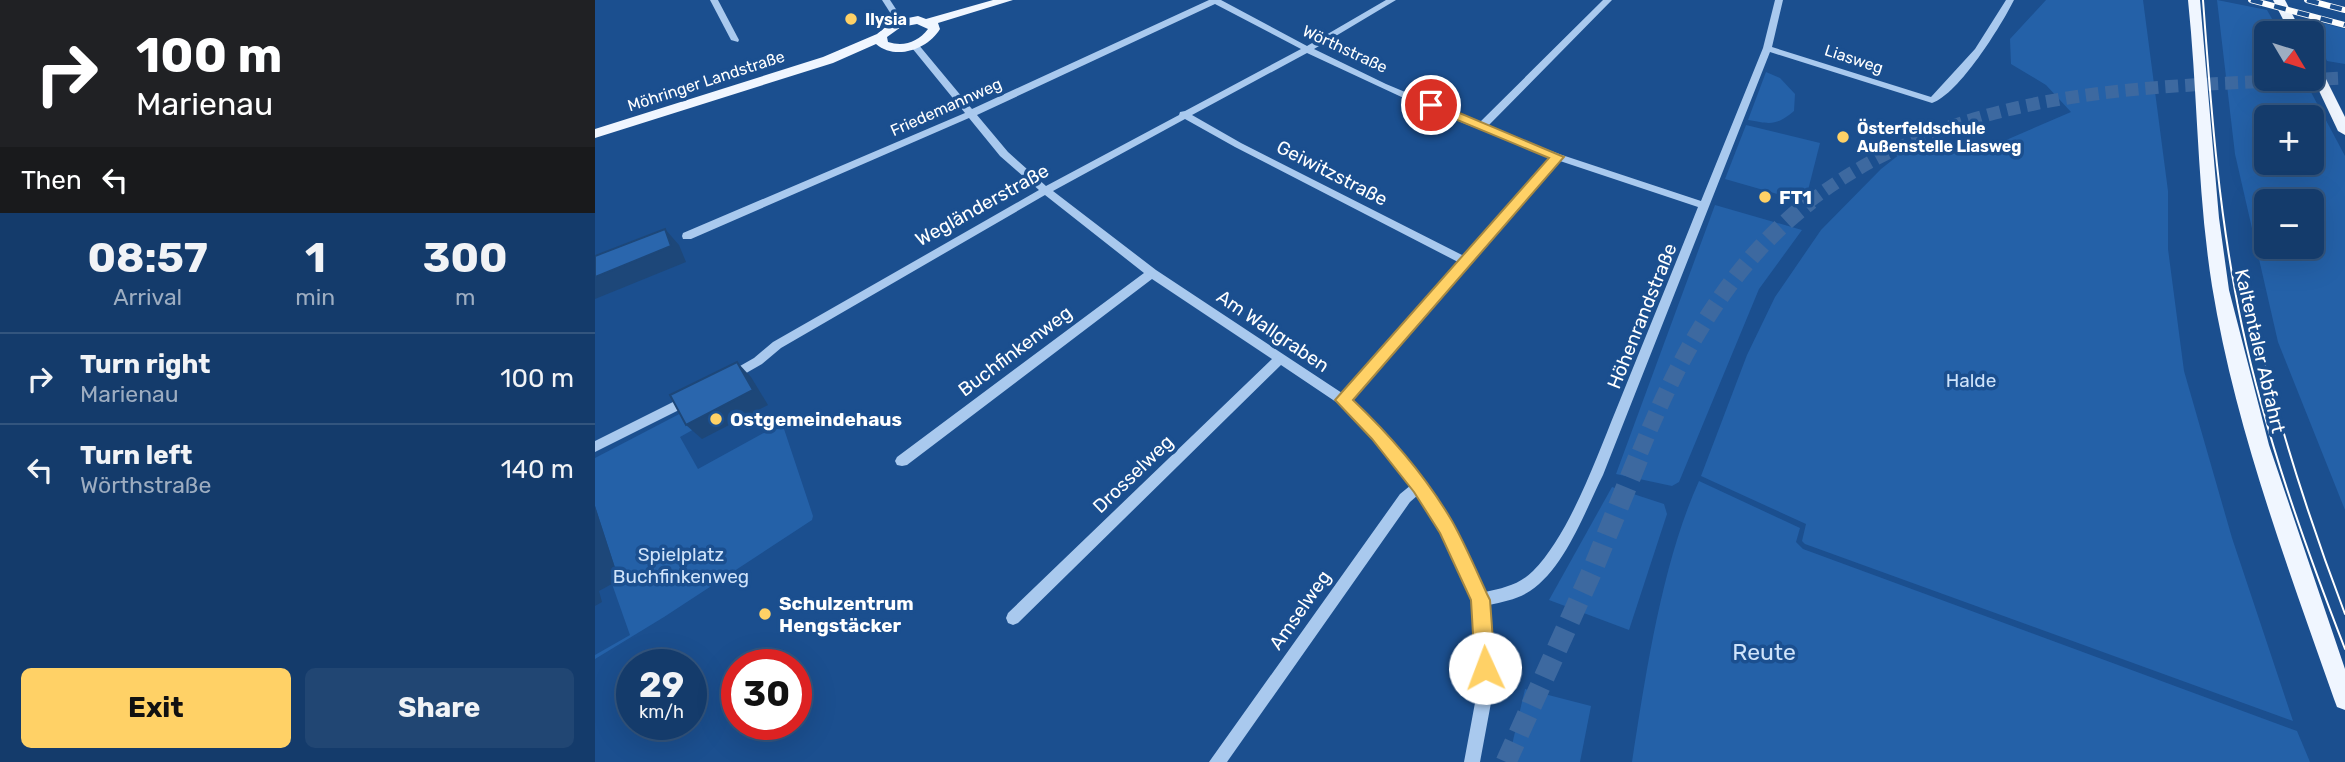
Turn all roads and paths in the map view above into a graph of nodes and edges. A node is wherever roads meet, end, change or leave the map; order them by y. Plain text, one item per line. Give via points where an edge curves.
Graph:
1 (714, 0) edge
2 (886, 0) edge
3 (1007, 0) edge
4 (1215, 0) edge
5 (1392, 0) edge
6 (1608, 0) edge
7 (1779, 0) edge
8 (2010, 0) edge
9 (2194, 0) edge
10 (2282, 4) edge
11 (2290, 21) edge
12 (901, 23) junction
13 (930, 28) junction
14 (881, 37) junction
15 (735, 40) dead end
16 (915, 46) junction
17 (891, 48) junction
18 (1767, 48) junction
19 (1306, 50) junction
20 (828, 60) junction
21 (2324, 88) edge
22 (970, 114) junction
23 (1183, 114) junction
24 (1481, 127) junction
25 (2345, 131) edge
26 (595, 134) edge
27 (1558, 157) junction
28 (1045, 190) junction
29 (1703, 205) junction
30 (687, 236) dead end
31 (1467, 262) junction
32 (1152, 273) junction
33 (1279, 359) junction
34 (723, 380) edge
35 (700, 393) edge
36 (1343, 400) junction
37 (595, 447) edge
38 (902, 461) dead end
39 (1420, 486) junction
40 (1481, 600) junction
41 (1013, 618) dead end
42 (2345, 699) edge
43 (1217, 762) edge
44 (1472, 762) edge

1 - 15 street
2 - 12 street
3 - 13 main road, Möhringer Landstraße
4 - 19 street, Wörthstraße
4 - 22 street, Friedemannweg
5 - 19 street, Wegländerstraße
6 - 24 street
7 - 18 street, Höhenrandstraße
8 - 18 street, Liasweg via 1976,54 1932,100
9 - 42 main road, Kaltentaler Abfahrt via 2212,219 2230,332 2286,532
10 - 11 main road
12 - 13 main road, Möhringer Landstraße
12 - 14 main road, Möhringer Landstraße
13 - 16 main road, Möhringer Landstraße
14 - 17 main road via 882,44
14 - 20 main road, Möhringer Landstraße
16 - 17 main road, Möhringer Landstraße
16 - 22 street, Am Wallgraben
17 - 20 main road, Möhringer Landstraße
18 - 29 street, Höhenrandstraße
19 - 23 street, Wegländerstraße
19 - 24 street, Wörthstraße
20 - 26 main road, Möhringer Landstraße
21 - 25 main road
22 - 28 street, Am Wallgraben via 1004,154
22 - 30 street, Friedemannweg
23 - 28 street, Wegländerstraße
23 - 31 street, Geiwitzstraße
24 - 27 street, Wörthstraße
27 - 29 street, Wörthstraße
27 - 31 street
28 - 32 street, Am Wallgraben
28 - 34 street, Wegländerstraße
29 - 40 street, Höhenrandstraße via 1596,475 1564,537 1527,586
31 - 36 street
32 - 33 street, Am Wallgraben
32 - 38 street, Buchfinkenweg
33 - 36 street, Am Wallgraben
33 - 41 street, Drosselweg
35 - 37 street
36 - 39 street, Am Wallgraben
39 - 40 street, Am Wallgraben
39 - 43 street, Amselweg via 1405,498
40 - 44 street, Am Wallgraben via 1485,692

